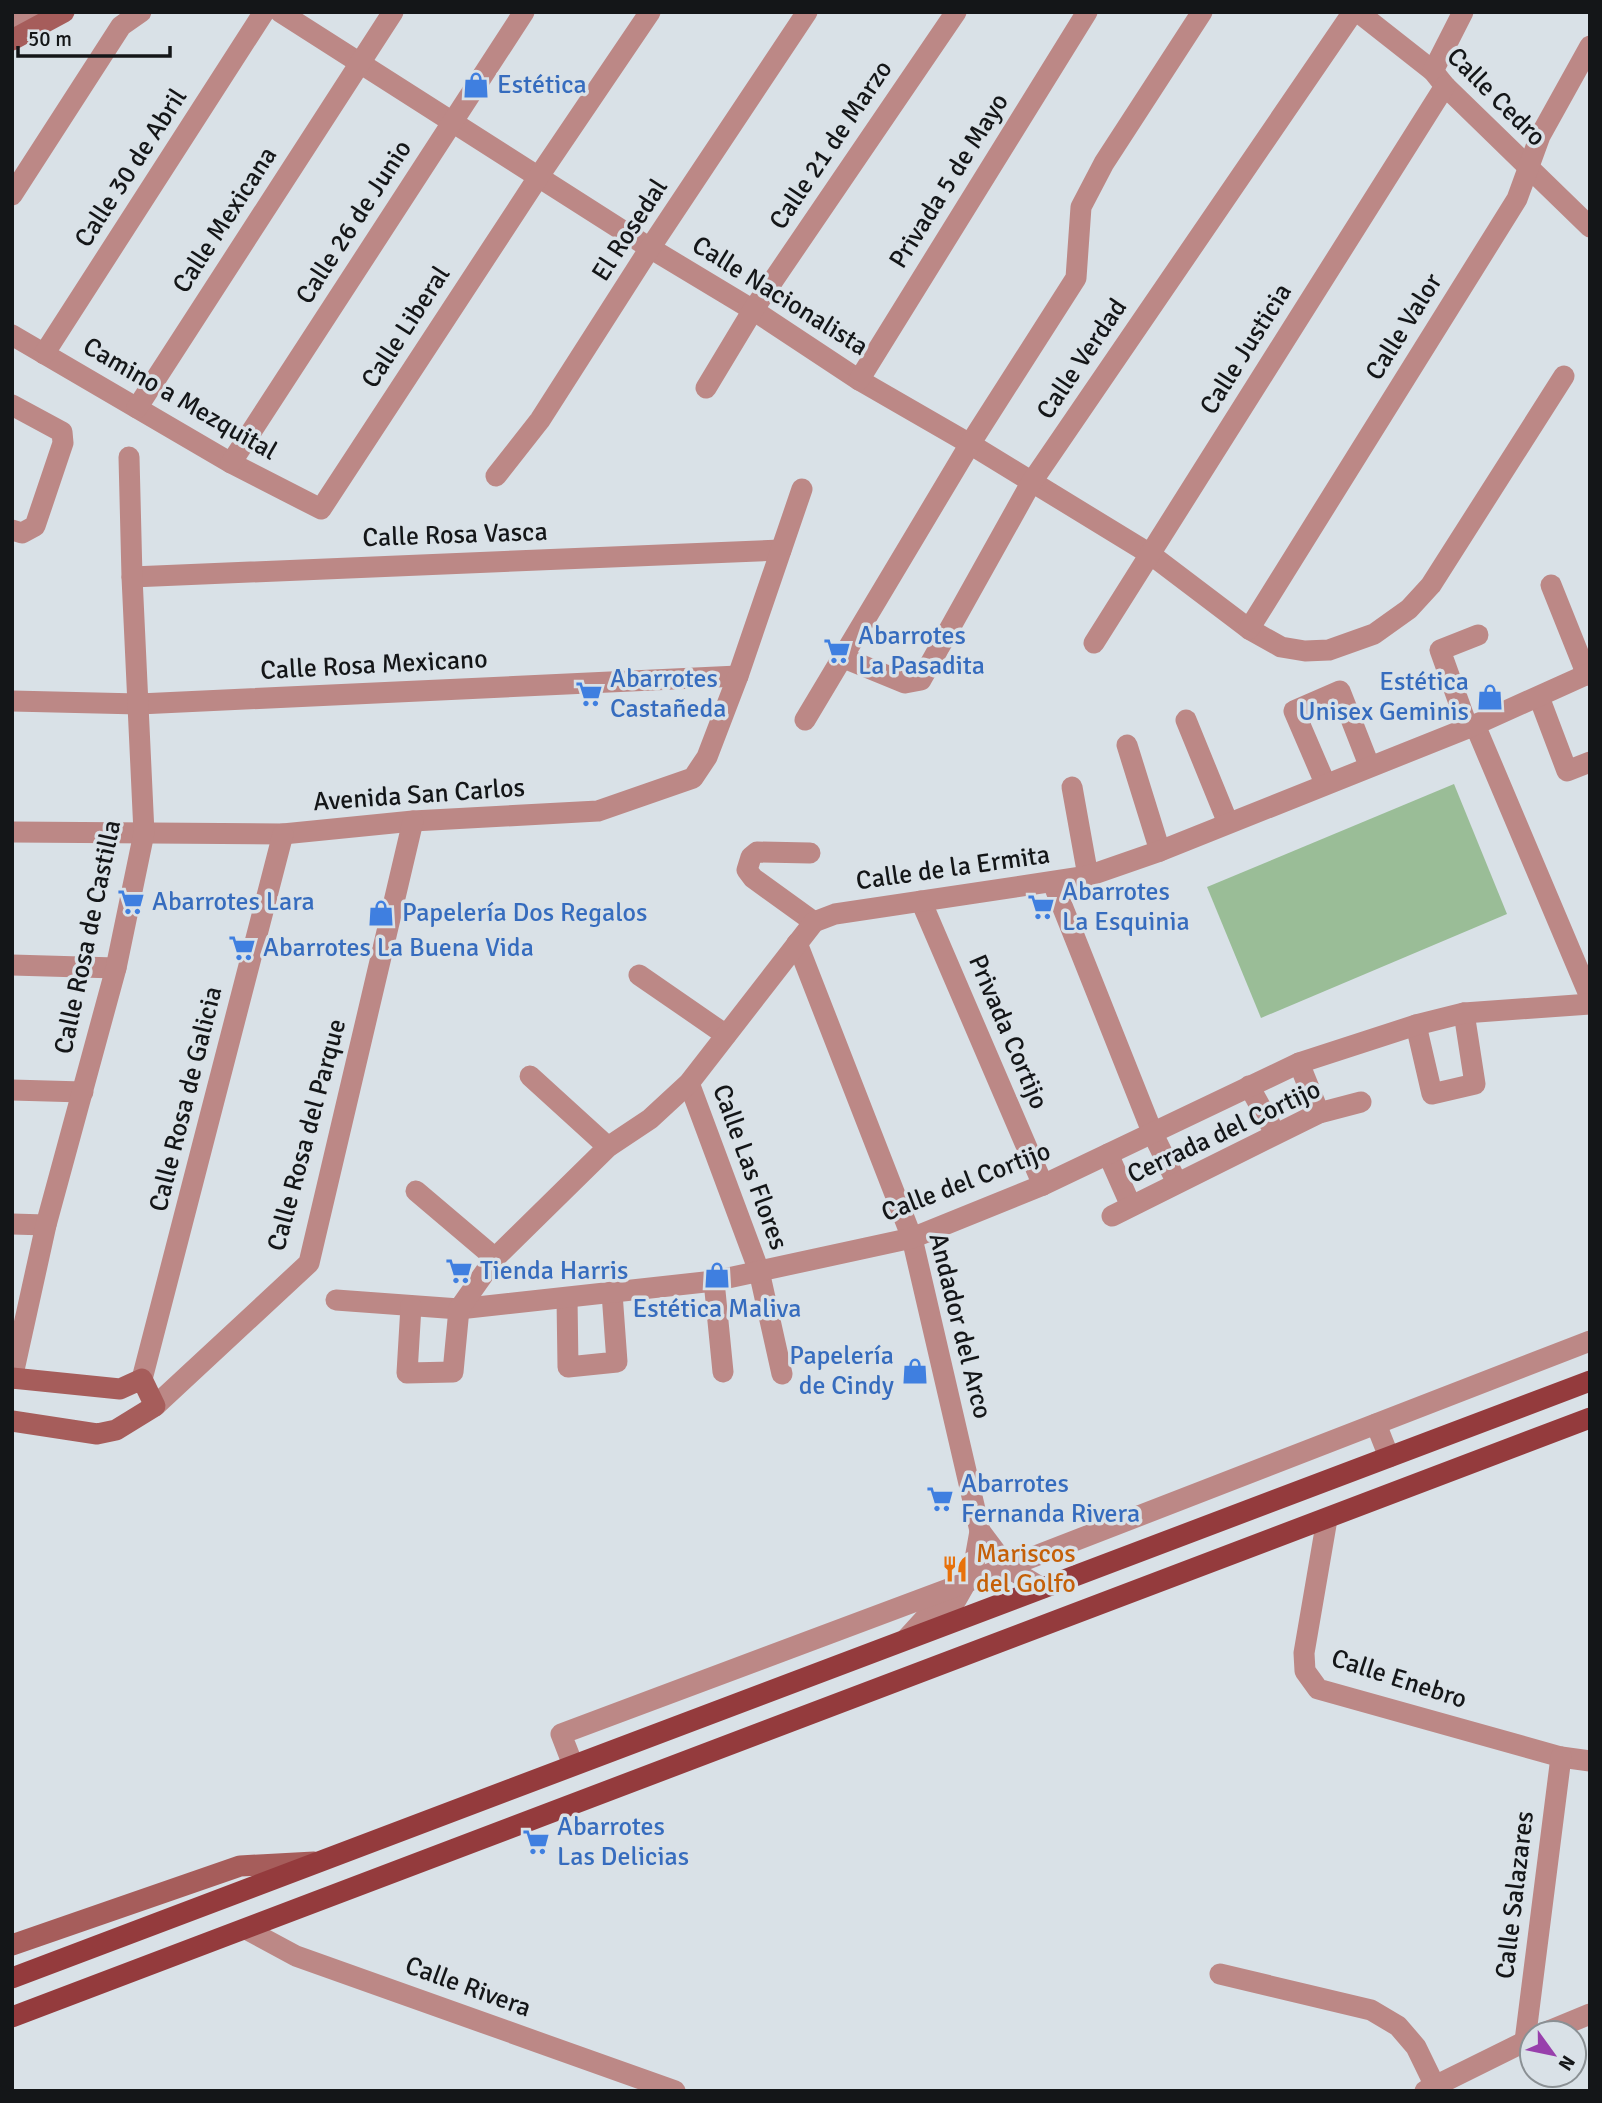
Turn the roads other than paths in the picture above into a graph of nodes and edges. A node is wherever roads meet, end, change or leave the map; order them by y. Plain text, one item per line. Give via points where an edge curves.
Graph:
1 (64, 12) edge
2 (141, 12) edge
3 (264, 12) edge
4 (280, 12) edge
5 (393, 12) edge
6 (524, 12) edge
7 (650, 12) edge
8 (807, 12) edge
9 (956, 12) edge
10 (1087, 12) edge
11 (1202, 12) edge
12 (1355, 12) edge
13 (1464, 12) edge
14 (12, 17) edge
15 (40, 24) junction
16 (12, 40) edge
17 (1590, 46) edge
18 (360, 63) junction
19 (1439, 78) junction
20 (453, 122) junction
21 (1528, 168) junction
22 (539, 176) junction
23 (12, 195) edge
24 (1590, 227) edge
25 (650, 248) junction
26 (752, 310) junction
27 (12, 335) edge
28 (44, 354) junction
29 (1564, 376) dead end
30 (859, 380) junction
31 (706, 388) dead end
32 (12, 405) edge
33 (137, 408) junction
34 (970, 444) junction
35 (129, 457) dead end
36 (231, 463) junction
37 (496, 475) dead end
38 (1031, 483) junction
39 (802, 489) dead end
40 (321, 509) joint
41 (12, 530) edge
42 (781, 550) junction
43 (1150, 554) junction
44 (132, 577) junction
45 (1551, 585) dead end
46 (1249, 629) junction
47 (1478, 635) dead end
48 (1094, 643) dead end
49 (844, 658) junction
50 (1588, 674) edge
51 (738, 676) junction
52 (1539, 697) junction
53 (12, 701) edge
54 (139, 704) junction
55 (805, 720) dead end
56 (1186, 720) dead end
57 (1471, 726) junction
58 (1127, 745) dead end
59 (1590, 762) edge
60 (1369, 765) junction
61 (1325, 783) junction
62 (1072, 787) dead end
63 (413, 821) junction
64 (1228, 823) junction
65 (12, 832) edge
66 (144, 833) junction
67 (283, 834) junction
68 (1160, 851) junction
69 (810, 853) dead end
70 (1088, 876) junction
71 (1053, 883) junction
72 (921, 901) junction
73 (814, 922) junction
74 (797, 943) junction
75 (12, 965) edge
76 (116, 968) junction
77 (639, 975) dead end
78 (1590, 997) edge
79 (1590, 1004) edge
80 (1464, 1013) junction
81 (1416, 1026) junction
82 (726, 1035) junction
83 (1299, 1063) junction
84 (530, 1076) dead end
85 (689, 1083) junction
86 (1249, 1086) junction
87 (12, 1090) edge
88 (83, 1092) junction
89 (1362, 1102) dead end
90 (1320, 1113) junction
91 (1276, 1133) junction
92 (1153, 1134) junction
93 (608, 1147) junction
94 (1108, 1154) junction
95 (1177, 1183) junction
96 (1044, 1185) junction
97 (416, 1191) dead end
98 (1131, 1206) junction
99 (1112, 1216) dead end
100 (12, 1224) edge
101 (46, 1225) junction
102 (912, 1238) junction
103 (495, 1258) junction
104 (759, 1271) junction
105 (714, 1282) junction
106 (612, 1293) junction
107 (567, 1297) junction
108 (337, 1300) dead end
109 (411, 1306) junction
110 (459, 1309) junction
111 (1590, 1341) edge
112 (723, 1372) dead end
113 (782, 1374) dead end
114 (12, 1378) edge
115 (142, 1379) junction
116 (1590, 1381) edge
117 (155, 1406) junction
118 (1590, 1418) edge
119 (12, 1421) edge
120 (1376, 1424) junction
121 (1389, 1457) junction
122 (1290, 1458) junction
123 (1302, 1490) junction
124 (1327, 1519) junction
125 (980, 1531) junction
126 (1007, 1567) junction
127 (969, 1581) junction
128 (1042, 1588) junction
129 (907, 1638) junction
130 (750, 1662) junction
131 (919, 1674) junction
132 (761, 1693) junction
133 (632, 1706) junction
134 (644, 1738) junction
135 (1561, 1757) junction
136 (1590, 1761) edge
137 (573, 1765) junction
138 (589, 1799) junction
139 (320, 1861) junction
140 (246, 1929) junction
141 (12, 1945) edge
142 (1220, 1974) dead end
143 (12, 1978) edge
144 (12, 2017) edge
145 (1536, 2019) edge
146 (1518, 2045) edge
147 (1429, 2088) edge
148 (675, 2091) edge

1 - 15 street
2 - 23 street via 121,26
3 - 28 street, Calle 30 de Abril
4 - 18 street, Calle Nacionalista
5 - 18 street, Calle Mexicana
6 - 20 street, Calle 26 de Junio
7 - 22 street, Calle Liberal
8 - 25 street, El Rosedal
9 - 26 street, Calle 21 de Marzo
10 - 30 street, Privada 5 de Mayo
11 - 34 street via 1104,163 1081,207 1076,278
12 - 19 street, Calle Cedro
12 - 38 street, Calle Verdad
13 - 19 street, Calle Justicia
14 - 15 street
15 - 16 street
17 - 21 street, Calle Valor via 1540,136
18 - 20 street, Calle Nacionalista
18 - 33 street, Calle Mexicana
19 - 21 street, Calle Cedro
19 - 43 street, Calle Justicia
20 - 22 street, Calle Nacionalista
20 - 36 street, Calle 26 de Junio
21 - 24 street, Calle Cedro
21 - 46 street, Calle Valor via 1517,199
22 - 25 street, Calle Nacionalista
22 - 40 street, Calle Liberal
25 - 26 street, Calle Nacionalista
25 - 37 street, El Rosedal via 540,419
26 - 30 street, Calle Nacionalista
26 - 31 street, Calle 21 de Marzo
27 - 28 street, Camino a Mezquital
28 - 33 street, Camino a Mezquital
29 - 46 street, Calle Nacionalista via 1431,585 1409,609 1374,634 1329,650 1281,647
30 - 34 street, Calle Nacionalista
32 - 41 street via 62,432 63,443 35,526 22,533
33 - 36 street, Camino a Mezquital
34 - 38 street, Calle Nacionalista
34 - 49 street
35 - 44 street, Calle Rosa de Castilla
36 - 40 street, Camino a Mezquital
38 - 43 street, Calle Nacionalista
38 - 49 street, Calle Verdad via 921,680 905,683
39 - 42 street
42 - 44 street, Calle Rosa Vasca
42 - 51 street
43 - 46 street, Calle Nacionalista
43 - 48 street, Calle Justicia
44 - 54 street, Calle Rosa de Castilla
45 - 50 street
47 - 57 street via 1440,650
49 - 55 street
50 - 52 street, Calle de la Ermita
51 - 54 street, Calle Rosa Mexicano
51 - 63 street, Avenida San Carlos via 707,757 692,778 598,811
52 - 57 street, Calle de la Ermita
52 - 59 street via 1567,771
53 - 54 street, Calle Rosa Mexicano
54 - 66 street, Calle Rosa de Castilla
56 - 64 street
57 - 60 street, Calle de la Ermita
57 - 78 street
58 - 68 street
60 - 61 street, Calle de la Ermita
60 - 61 street via 1339,691 1294,711
61 - 64 street, Calle de la Ermita
62 - 70 street
63 - 67 street, Avenida San Carlos
63 - 117 street, Calle Rosa del Parque via 309,1263
64 - 68 street, Calle de la Ermita
65 - 66 street, Avenida San Carlos
66 - 67 street, Avenida San Carlos
66 - 76 street, Calle Rosa de Castilla
67 - 115 street, Calle Rosa de Galicia
68 - 70 street, Calle de la Ermita
69 - 73 street via 757,852 747,870
70 - 71 street, Calle de la Ermita
71 - 72 street, Calle de la Ermita
71 - 92 street
72 - 73 street, Calle de la Ermita via 835,914
72 - 96 street, Privada Cortijo
73 - 74 street
74 - 82 street
74 - 102 street, Andador del Arco
75 - 76 street
76 - 88 street, Calle Rosa de Castilla
77 - 82 street
79 - 80 street, Calle del Cortijo
80 - 81 street, Calle del Cortijo
80 - 81 street via 1475,1084 1432,1094
81 - 83 street, Calle del Cortijo
82 - 85 street
83 - 86 street, Calle del Cortijo
83 - 90 street
84 - 93 street
85 - 93 street via 650,1119
85 - 104 street, Calle Las Flores
86 - 91 street
86 - 92 street, Calle del Cortijo
87 - 88 street
88 - 101 street, Calle Rosa de Castilla
89 - 90 street, Cerrada del Cortijo
90 - 91 street, Cerrada del Cortijo
91 - 95 street, Cerrada del Cortijo
92 - 94 street, Calle del Cortijo
92 - 95 street
93 - 103 street
94 - 96 street, Calle del Cortijo
94 - 98 street
95 - 98 street, Cerrada del Cortijo
96 - 102 street, Calle del Cortijo
97 - 103 street
98 - 99 street, Cerrada del Cortijo
100 - 101 street
101 - 114 street, Calle Rosa de Castilla
102 - 104 street, Calle del Cortijo
102 - 125 street, Andador del Arco
103 - 110 street
104 - 105 street, Calle del Cortijo
104 - 113 street, Calle Las Flores
105 - 106 street, Calle del Cortijo
105 - 112 street
106 - 107 street, Calle del Cortijo
106 - 107 street via 617,1362 568,1367
107 - 110 street, Calle del Cortijo
108 - 109 street, Calle del Cortijo
109 - 110 street, Calle del Cortijo
109 - 110 street via 407,1373 453,1372
111 - 120 street
114 - 115 street via 120,1389
115 - 117 street
116 - 121 main road
117 - 119 street via 116,1430 97,1434
118 - 124 main road
120 - 121 street
120 - 122 street
121 - 123 main road
122 - 123 street
122 - 126 street
123 - 128 main road
124 - 131 main road
124 - 135 street, Calle Enebro via 1304,1653 1305,1671 1318,1689
125 - 126 street, Andador del Arco
125 - 127 street, Andador del Arco
126 - 127 street
126 - 128 street, Andador del Arco
127 - 129 street via 956,1600 928,1615
127 - 130 street
128 - 129 main road
129 - 131 main road
129 - 132 main road
130 - 132 street
130 - 133 street
131 - 138 main road
132 - 134 main road
133 - 134 street
133 - 137 street via 561,1734
134 - 137 main road
135 - 136 street, Calle Enebro
135 - 145 street, Calle Salazares
137 - 138 main road
137 - 139 main road
138 - 140 main road
139 - 141 street via 240,1866
139 - 143 main road
140 - 144 main road
140 - 148 street, Calle Rivera via 296,1956
142 - 147 street via 1371,2010 1398,2026 1416,2047
146 - 147 street

